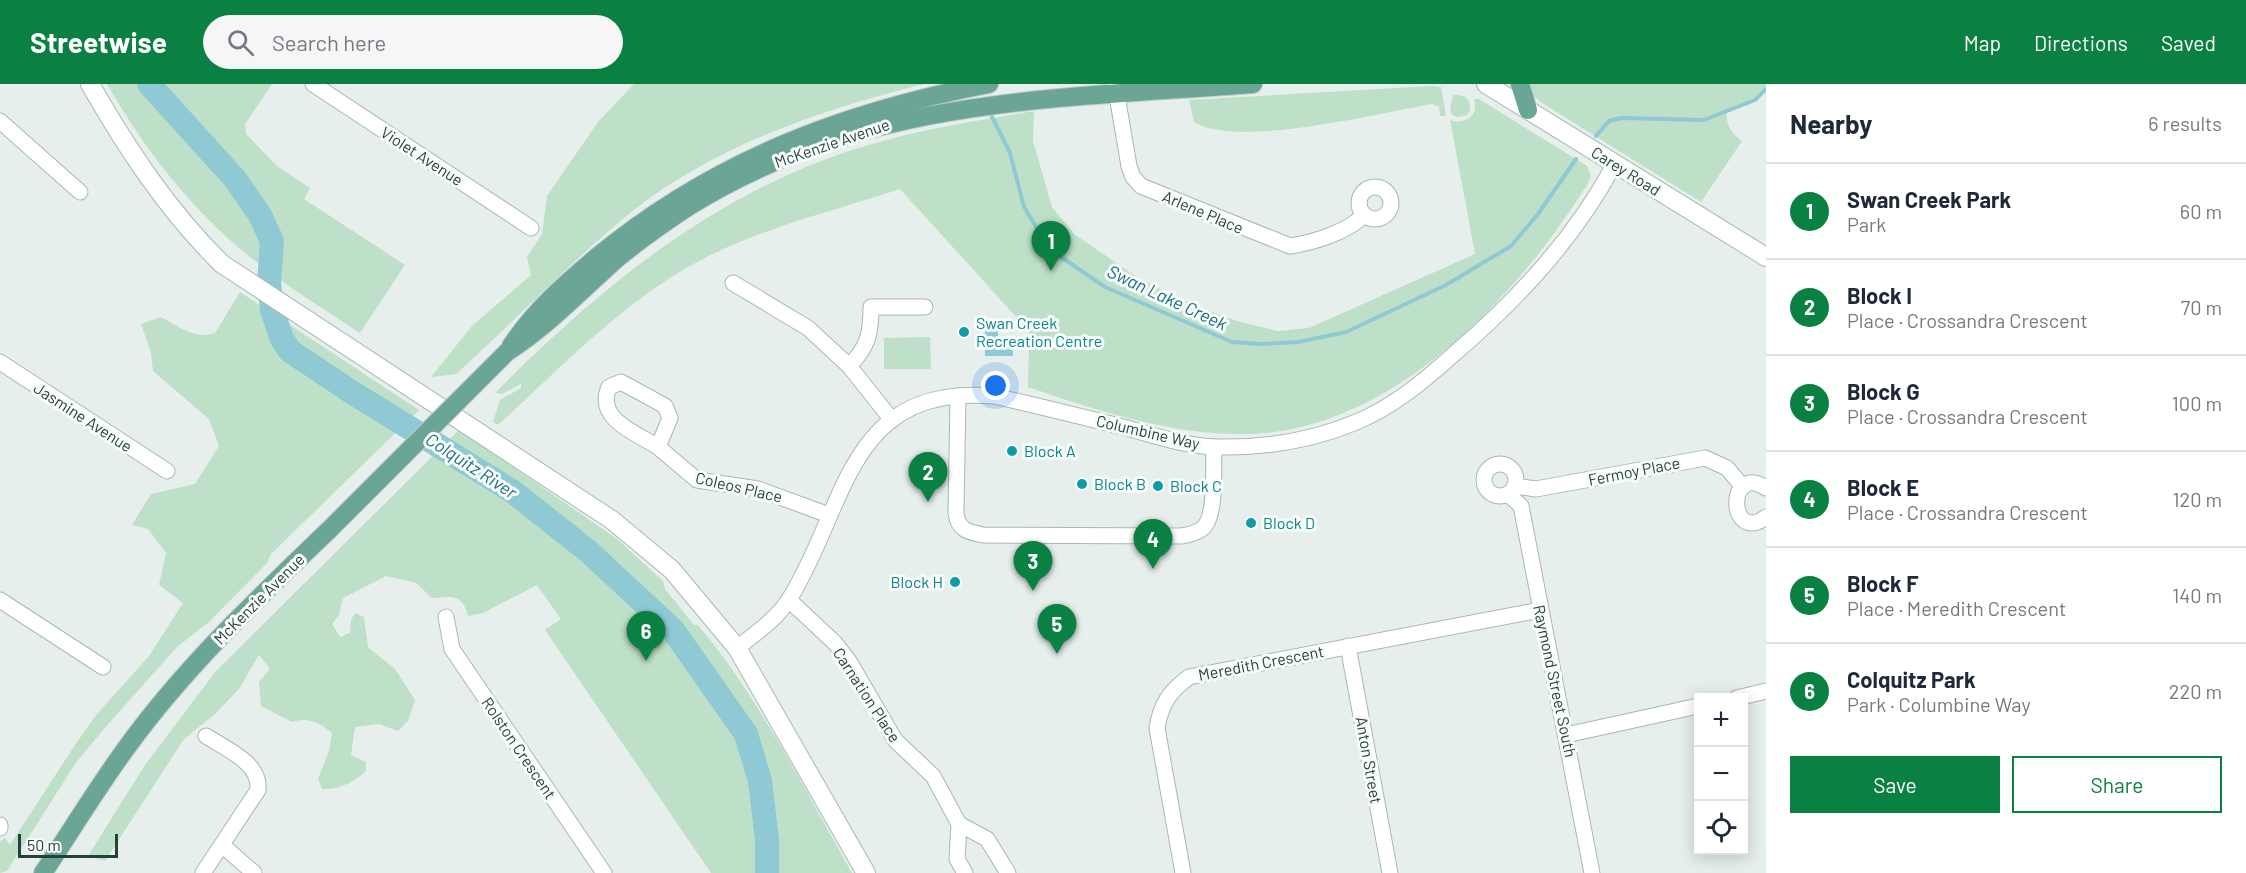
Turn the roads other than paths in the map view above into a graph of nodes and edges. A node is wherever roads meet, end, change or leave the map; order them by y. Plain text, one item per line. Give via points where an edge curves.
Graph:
1 (90, 84) edge
2 (313, 84) edge
3 (989, 84) edge
4 (1253, 84) edge
5 (1486, 84) edge
6 (1520, 84) edge
7 (1116, 89) edge
8 (1528, 110) junction
9 (0, 121) edge
10 (1614, 165) junction
11 (80, 192) dead end
12 (1364, 215) dead end
13 (531, 228) dead end
14 (1766, 257) edge
15 (733, 283) dead end
16 (925, 307) dead end
17 (507, 352) junction
18 (0, 362) edge
19 (849, 366) junction
20 (958, 396) junction
21 (892, 420) junction
22 (658, 447) junction
23 (1214, 447) junction
24 (167, 471) dead end
25 (1743, 488) junction
26 (1766, 488) edge
27 (1512, 490) joint
28 (829, 515) junction
29 (1766, 517) edge
30 (0, 600) edge
31 (789, 600) junction
32 (1540, 610) junction
33 (446, 617) dead end
34 (1348, 646) junction
35 (737, 648) junction
36 (103, 667) dead end
37 (1766, 691) edge
38 (1748, 695) edge
39 (1694, 707) edge
40 (1566, 735) junction
41 (206, 736) dead end
42 (959, 824) junction
43 (222, 845) junction
44 (43, 873) edge
45 (203, 873) edge
46 (254, 873) edge
47 (604, 873) edge
48 (866, 873) edge
49 (966, 873) edge
50 (1008, 873) edge
51 (1183, 873) edge
52 (1389, 873) edge
53 (1593, 873) edge

1 - 35 main road via 146,176 184,225 222,264 612,520 672,570
2 - 13 street, Violet Avenue
3 - 17 main road, McKenzie Avenue via 884,108 826,127 700,183 643,221 583,269 527,322
4 - 7 main road, McKenzie Avenue
5 - 8 main road, Carey Road
6 - 8 main road
7 - 12 street, Arlene Place via 1129,166 1141,186 1290,246 1302,245 1356,223
7 - 17 main road, McKenzie Avenue via 916,116 785,158 710,194 635,245 536,333
8 - 10 main road, Carey Road
9 - 11 street
10 - 14 main road, Carey Road
10 - 23 street, Columbine Way via 1574,229 1534,279 1459,351 1388,407 1313,436 1278,444
15 - 19 street via 808,328
16 - 19 street via 871,307 867,344
17 - 44 main road, McKenzie Avenue, bridge via 209,650 166,698 127,747
18 - 24 street, Jasmine Avenue
19 - 21 street
20 - 21 street, Columbine Way via 923,403
20 - 23 street, Columbine Way via 994,396
20 - 23 street via 957,522 983,535 1192,534 1204,528 1211,513
21 - 28 street, Columbine Way via 856,458
22 - 22 street, Coleos Place via 612,417 606,404 609,387 621,382 665,406 670,418
22 - 28 street, Coleos Place via 697,480 758,489
25 - 26 street via 1751,484
25 - 27 street, Fermoy Place via 1727,468 1705,458
25 - 29 street via 1737,494 1737,512 1752,522
27 - 32 street, Raymond Street South via 1521,506
28 - 31 street, Columbine Way
30 - 36 street
31 - 35 street, Columbine Way
31 - 42 street, Carnation Place via 835,643 895,740 933,776
32 - 34 street, Meredith Crescent
32 - 40 street, Raymond Street South
33 - 47 street, Rolston Crescent via 453,649
34 - 51 street, Meredith Crescent via 1189,677 1167,695 1157,728 1158,747
34 - 52 street, Anton Street
35 - 48 main road
37 - 38 street
39 - 40 street
40 - 53 street, Raymond Street South
41 - 43 street via 253,768 259,779 258,790
42 - 49 street via 957,859
42 - 50 street via 987,839
43 - 45 street
43 - 46 street

